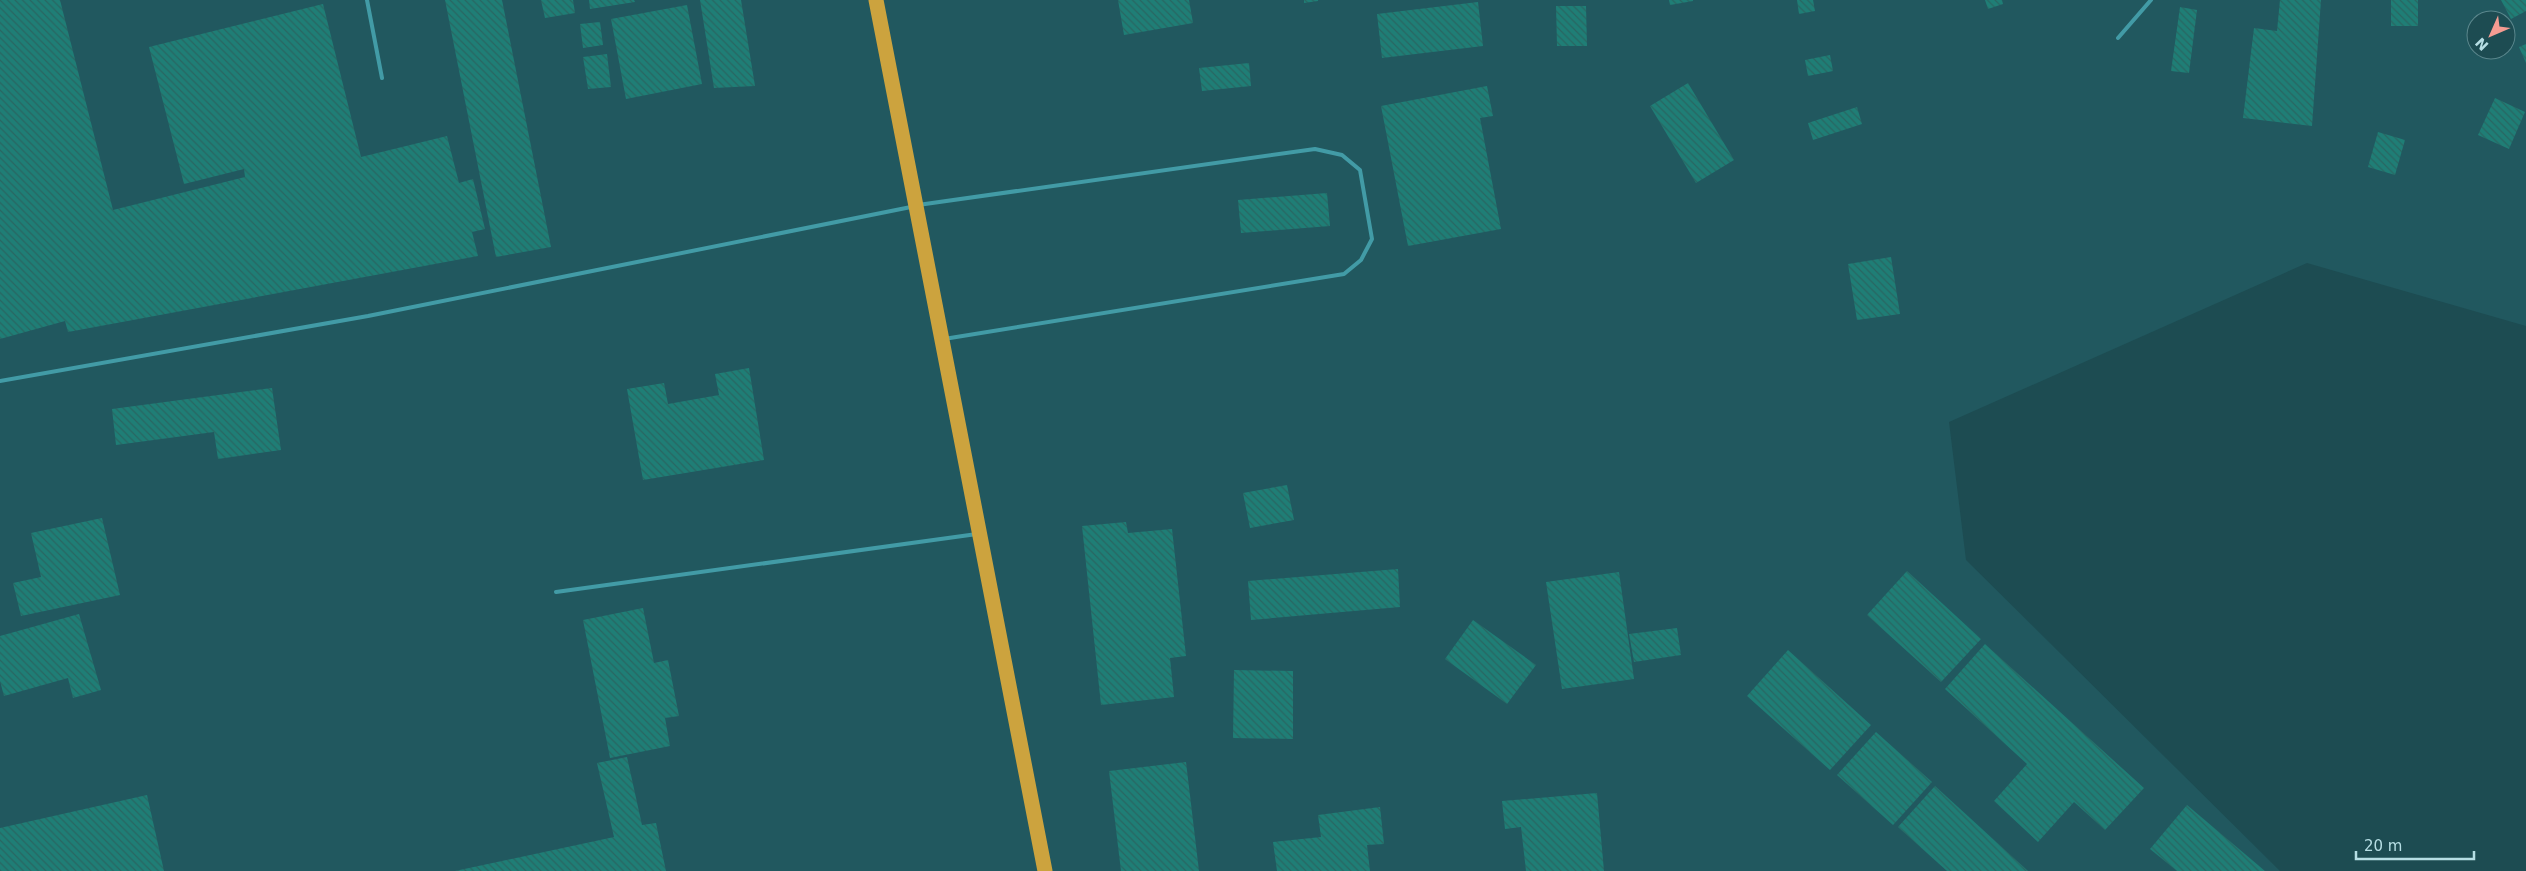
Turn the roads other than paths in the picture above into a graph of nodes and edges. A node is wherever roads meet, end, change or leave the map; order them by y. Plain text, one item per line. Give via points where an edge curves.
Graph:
1 (367, 0) edge
2 (876, 0) edge
3 (2151, 0) edge
4 (2118, 38) dead end
5 (382, 78) dead end
6 (916, 206) junction
7 (942, 339) junction
8 (0, 381) edge
9 (980, 533) junction
10 (556, 592) dead end
11 (1045, 871) edge

1 - 5 lane
2 - 6 highway
3 - 4 lane
6 - 7 highway
6 - 7 lane via 1315,150 1342,155 1360,170 1372,239 1361,260 1344,274
6 - 8 lane via 368,316
7 - 9 highway
9 - 10 lane
9 - 11 highway

